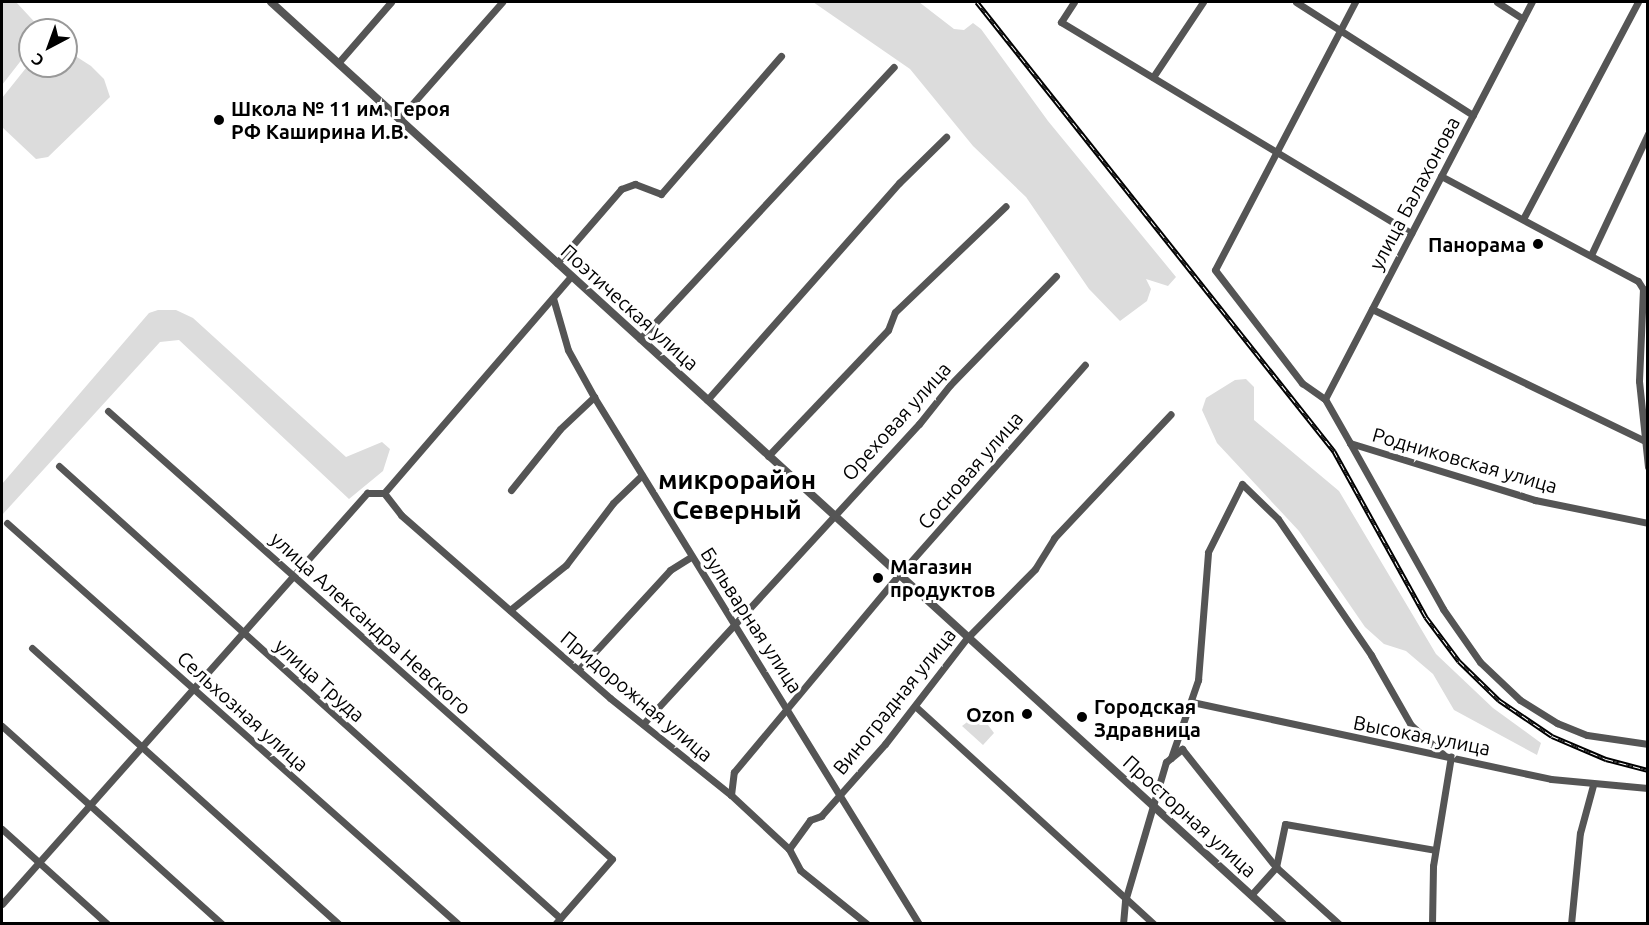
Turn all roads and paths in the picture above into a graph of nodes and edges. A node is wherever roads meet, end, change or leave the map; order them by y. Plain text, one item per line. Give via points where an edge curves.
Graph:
1 (270, 2) edge
2 (391, 2) edge
3 (502, 2) edge
4 (1074, 2) edge
5 (1203, 2) edge
6 (1296, 2) edge
7 (1355, 2) edge
8 (1497, 2) edge
9 (1532, 2) edge
10 (1638, 2) edge
11 (281, 5) edge
12 (1523, 19) junction
13 (1341, 30) junction
14 (781, 56) dead end
15 (338, 63) junction
16 (894, 67) dead end
17 (1153, 77) junction
18 (1473, 115) junction
19 (399, 119) junction
20 (1647, 134) edge
21 (946, 137) dead end
22 (1277, 152) junction
23 (1442, 176) junction
24 (1005, 206) dead end
25 (1523, 219) junction
26 (1412, 233) junction
27 (1591, 255) junction
28 (557, 263) junction
29 (571, 276) junction
30 (1056, 276) dead end
31 (553, 298) junction
32 (1372, 309) junction
33 (640, 339) junction
34 (1085, 365) dead end
35 (594, 397) junction
36 (1325, 399) junction
37 (707, 400) junction
38 (108, 411) dead end
39 (1171, 414) dead end
40 (1645, 441) junction
41 (1350, 443) junction
42 (768, 456) junction
43 (59, 466) dead end
44 (1647, 467) edge
45 (642, 476) junction
46 (511, 490) dead end
47 (384, 493) junction
48 (833, 516) junction
49 (7, 523) dead end
50 (1647, 523) edge
51 (691, 556) junction
52 (293, 575) junction
53 (898, 576) junction
54 (510, 610) junction
55 (737, 623) junction
56 (242, 632) junction
57 (967, 638) junction
58 (32, 648) dead end
59 (580, 668) junction
60 (193, 688) junction
61 (1192, 702) junction
62 (915, 706) junction
63 (789, 707) junction
64 (643, 724) junction
65 (2, 726) edge
66 (1647, 744) edge
67 (141, 747) junction
68 (1447, 756) junction
69 (1171, 758) junction
70 (1593, 785) junction
71 (1647, 788) edge
72 (839, 794) junction
73 (730, 795) junction
74 (1154, 804) junction
75 (89, 805) junction
76 (2, 829) edge
77 (789, 849) junction
78 (1435, 850) junction
79 (39, 862) junction
80 (1276, 867) junction
81 (1251, 895) junction
82 (1125, 901) junction
83 (2, 904) edge
84 (557, 921) edge
85 (107, 924) edge
86 (222, 924) edge
87 (338, 924) edge
88 (458, 924) edge
89 (867, 924) edge
90 (919, 924) edge
91 (1123, 924) edge
92 (1154, 924) edge
93 (1283, 924) edge
94 (1339, 924) edge
95 (1432, 924) edge
96 (1572, 924) edge

1 - 11 street, Поэтическая улица
2 - 15 street
3 - 19 street
4 - 17 street via 1061,22
5 - 17 street
6 - 13 street
7 - 13 street
8 - 12 street
9 - 12 street, улица Балахонова
10 - 25 street
11 - 15 street, Поэтическая улица
12 - 18 street, улица Балахонова
13 - 18 street
13 - 22 street
14 - 28 street via 661,194 635,184 621,189
15 - 19 street, Поэтическая улица
16 - 33 street
17 - 22 street
18 - 23 street, улица Балахонова
19 - 28 street, Поэтическая улица
20 - 27 street
21 - 37 street via 899,183
22 - 26 street
22 - 36 street, Родниковская улица via 1215,270 1302,383
23 - 25 street
23 - 26 street, улица Балахонова
24 - 42 street via 895,312 888,330
25 - 27 street
26 - 32 street, улица Балахонова
27 - 40 street via 1633,278 1643,289 1639,370
28 - 29 street, Поэтическая улица
29 - 31 street
29 - 33 street, Поэтическая улица
30 - 48 street, Ореховая улица via 950,385
31 - 35 street, Бульварная улица via 567,350
31 - 47 street
32 - 36 street, улица Балахонова
32 - 40 street
33 - 37 street, Поэтическая улица
34 - 53 street, Сосновая улица
35 - 45 street, Бульварная улица
35 - 46 street via 560,429
36 - 41 street, Родниковская улица
37 - 42 street, Поэтическая улица
38 - 52 street, улица Александра Невского
39 - 57 street, Виноградная улица
40 - 44 street
41 - 50 street, Родниковская улица via 1536,500
41 - 66 street via 1443,609 1480,662 1520,700 1557,723 1587,735
42 - 48 street, Поэтическая улица
43 - 56 street, улица Труда
45 - 51 street, Бульварная улица
45 - 54 street via 613,502 566,565
47 - 52 street via 367,493
47 - 54 street, Придорожная улица via 401,515
48 - 53 street, Поэтическая улица
48 - 55 street, Ореховая улица
49 - 60 street, Сельхозная улица
51 - 55 street, Бульварная улица
51 - 59 street via 670,570
52 - 56 street
52 - 84 street, улица Александра Невского via 612,859
53 - 57 street, Поэтическая улица
53 - 63 street, Сосновая улица
54 - 59 street, Придорожная улица
55 - 63 street, Бульварная улица
55 - 64 street, Ореховая улица
56 - 60 street
56 - 84 street, улица Труда
57 - 62 street, Виноградная улица
57 - 74 street, Просторная улица
58 - 67 street
59 - 64 street, Придорожная улица
60 - 67 street
60 - 88 street, Сельхозная улица
61 - 68 street, Высокая улица
61 - 68 street via 1198,680 1204,569 1242,484 1278,519 1371,655 1411,725
61 - 69 street via 1183,712
62 - 72 street, Виноградная улица
62 - 82 street
63 - 72 street, Бульварная улица
63 - 73 street, Сосновая улица via 734,772
64 - 73 street, Придорожная улица
65 - 75 street
67 - 75 street
67 - 87 street
68 - 70 street, Высокая улица
68 - 78 street
69 - 74 street
69 - 80 street via 1182,749
70 - 71 street, Высокая улица
70 - 96 street via 1580,833
72 - 77 street, Виноградная улица
72 - 90 street, Бульварная улица
73 - 77 street, Придорожная улица
74 - 81 street, Просторная улица
74 - 82 street
75 - 79 street
75 - 86 street
76 - 79 street
77 - 89 street, Придорожная улица via 800,870
78 - 80 street via 1285,824
78 - 95 street
79 - 83 street
79 - 85 street
80 - 81 street
80 - 94 street
81 - 93 street, Просторная улица
82 - 91 street
82 - 92 street

